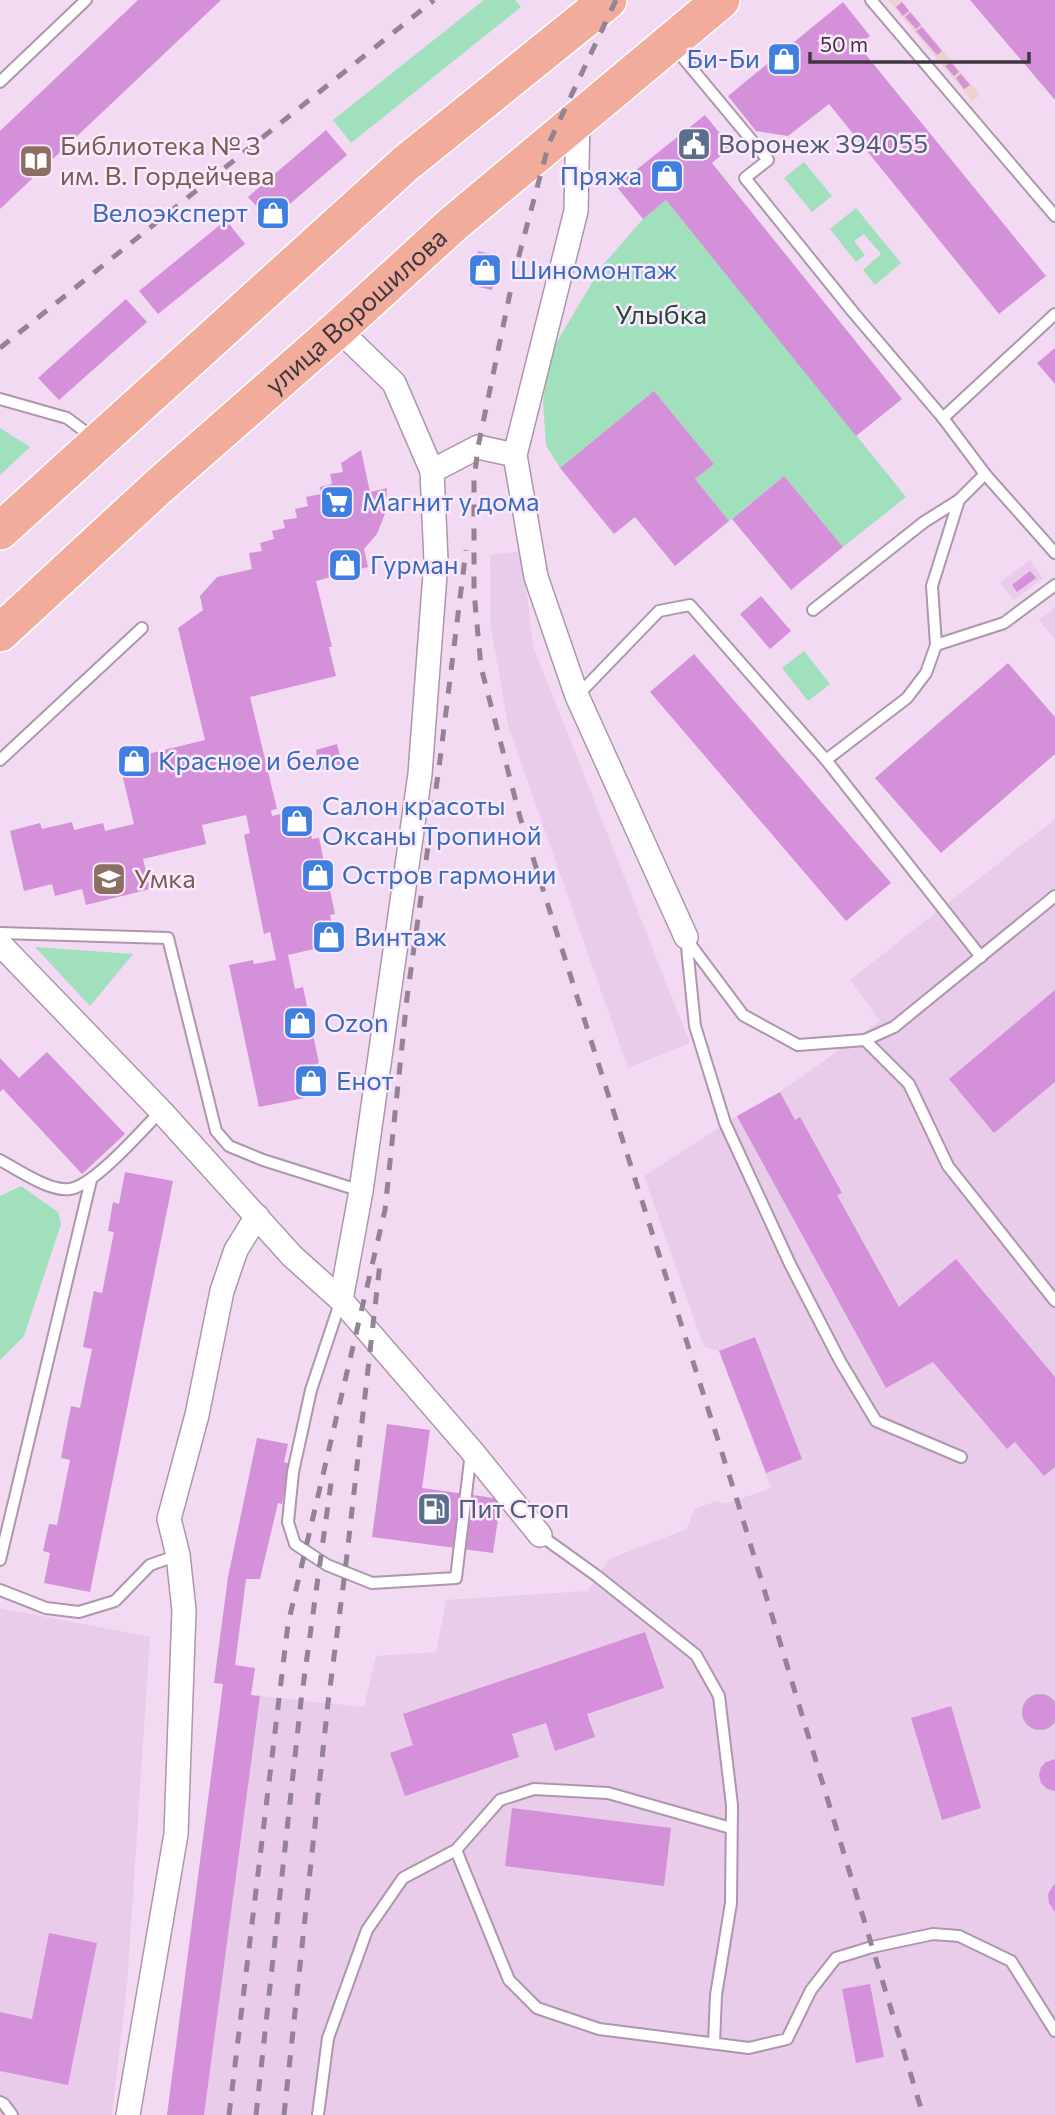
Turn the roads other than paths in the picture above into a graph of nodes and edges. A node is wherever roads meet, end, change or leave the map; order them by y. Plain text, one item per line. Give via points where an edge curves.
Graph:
1 (86, 0) edge
2 (608, 0) edge
3 (721, 0) edge
4 (872, 0) edge
5 (670, 43) junction
6 (0, 82) edge
7 (578, 118) junction
8 (1055, 216) edge
9 (1055, 314) edge
10 (338, 329) junction
11 (0, 399) edge
12 (943, 418) junction
13 (98, 441) junction
14 (515, 455) junction
15 (432, 471) junction
16 (985, 474) junction
17 (959, 500) junction
18 (0, 531) edge
19 (1055, 553) edge
20 (1055, 585) edge
21 (813, 610) dead end
22 (142, 628) dead end
23 (0, 633) edge
24 (936, 645) junction
25 (577, 696) junction
26 (0, 760) edge
27 (826, 760) junction
28 (1055, 896) edge
29 (0, 933) edge
30 (686, 937) junction
31 (0, 944) edge
32 (981, 957) junction
33 (865, 1040) junction
34 (161, 1111) junction
35 (0, 1160) edge
36 (91, 1181) junction
37 (361, 1191) junction
38 (257, 1216) junction
39 (341, 1300) junction
40 (1055, 1301) edge
41 (471, 1450) junction
42 (961, 1457) dead end
43 (540, 1535) joint
44 (178, 1555) junction
45 (0, 1560) edge
46 (0, 1590) edge
47 (731, 1828) junction
48 (456, 1850) junction
49 (1055, 2031) edge
50 (714, 2043) junction
51 (0, 2102) edge
52 (12, 2115) edge
53 (128, 2115) edge
54 (318, 2115) edge

1 - 6 lane
2 - 13 main road via 405,164
3 - 5 main road, улица Ворошилова
4 - 8 lane
5 - 7 main road, улица Ворошилова
5 - 12 lane via 768,160 745,178
7 - 10 main road, улица Ворошилова
7 - 14 street via 576,211
9 - 12 lane
10 - 15 street via 394,383
10 - 23 main road, улица Ворошилова
11 - 13 lane via 67,418
12 - 16 lane
13 - 18 main road
14 - 15 street via 478,447
14 - 25 street via 536,577
15 - 37 street via 436,561 420,774
16 - 17 lane
16 - 19 lane
17 - 21 lane
17 - 24 lane via 932,586
20 - 24 lane via 1003,623
22 - 26 lane
24 - 27 lane via 926,673 907,698
25 - 27 lane via 659,611 690,605
25 - 30 street
27 - 32 lane
28 - 32 lane
29 - 37 lane via 168,938 216,1131 229,1146
30 - 33 lane via 743,1015 798,1045
30 - 42 lane via 695,1026 725,1123 840,1361 876,1421
31 - 34 street
32 - 33 lane via 894,1027
33 - 40 lane via 909,1084 948,1166
34 - 36 lane
34 - 38 street
35 - 36 lane via 49,1186 70,1189
36 - 45 lane
37 - 39 street
38 - 39 street via 292,1256
38 - 44 street via 236,1250 222,1291 197,1415 169,1519
39 - 41 street
39 - 41 lane via 311,1390 293,1472 288,1521 295,1544 327,1565 372,1583 456,1578
41 - 43 street
43 - 47 lane via 696,1655 719,1696
44 - 46 lane via 150,1564 116,1601 79,1612 47,1608
44 - 53 street via 184,1610 176,1834
47 - 48 lane via 608,1793 534,1789 500,1800
47 - 50 lane via 732,1903 716,1995
48 - 50 lane via 509,1980 537,2008 599,2029
48 - 54 lane via 403,1878 367,1930 328,2038
49 - 50 lane via 1012,1961 959,1936 933,1934 836,1958 811,1990 787,2039 749,2048
51 - 52 lane

